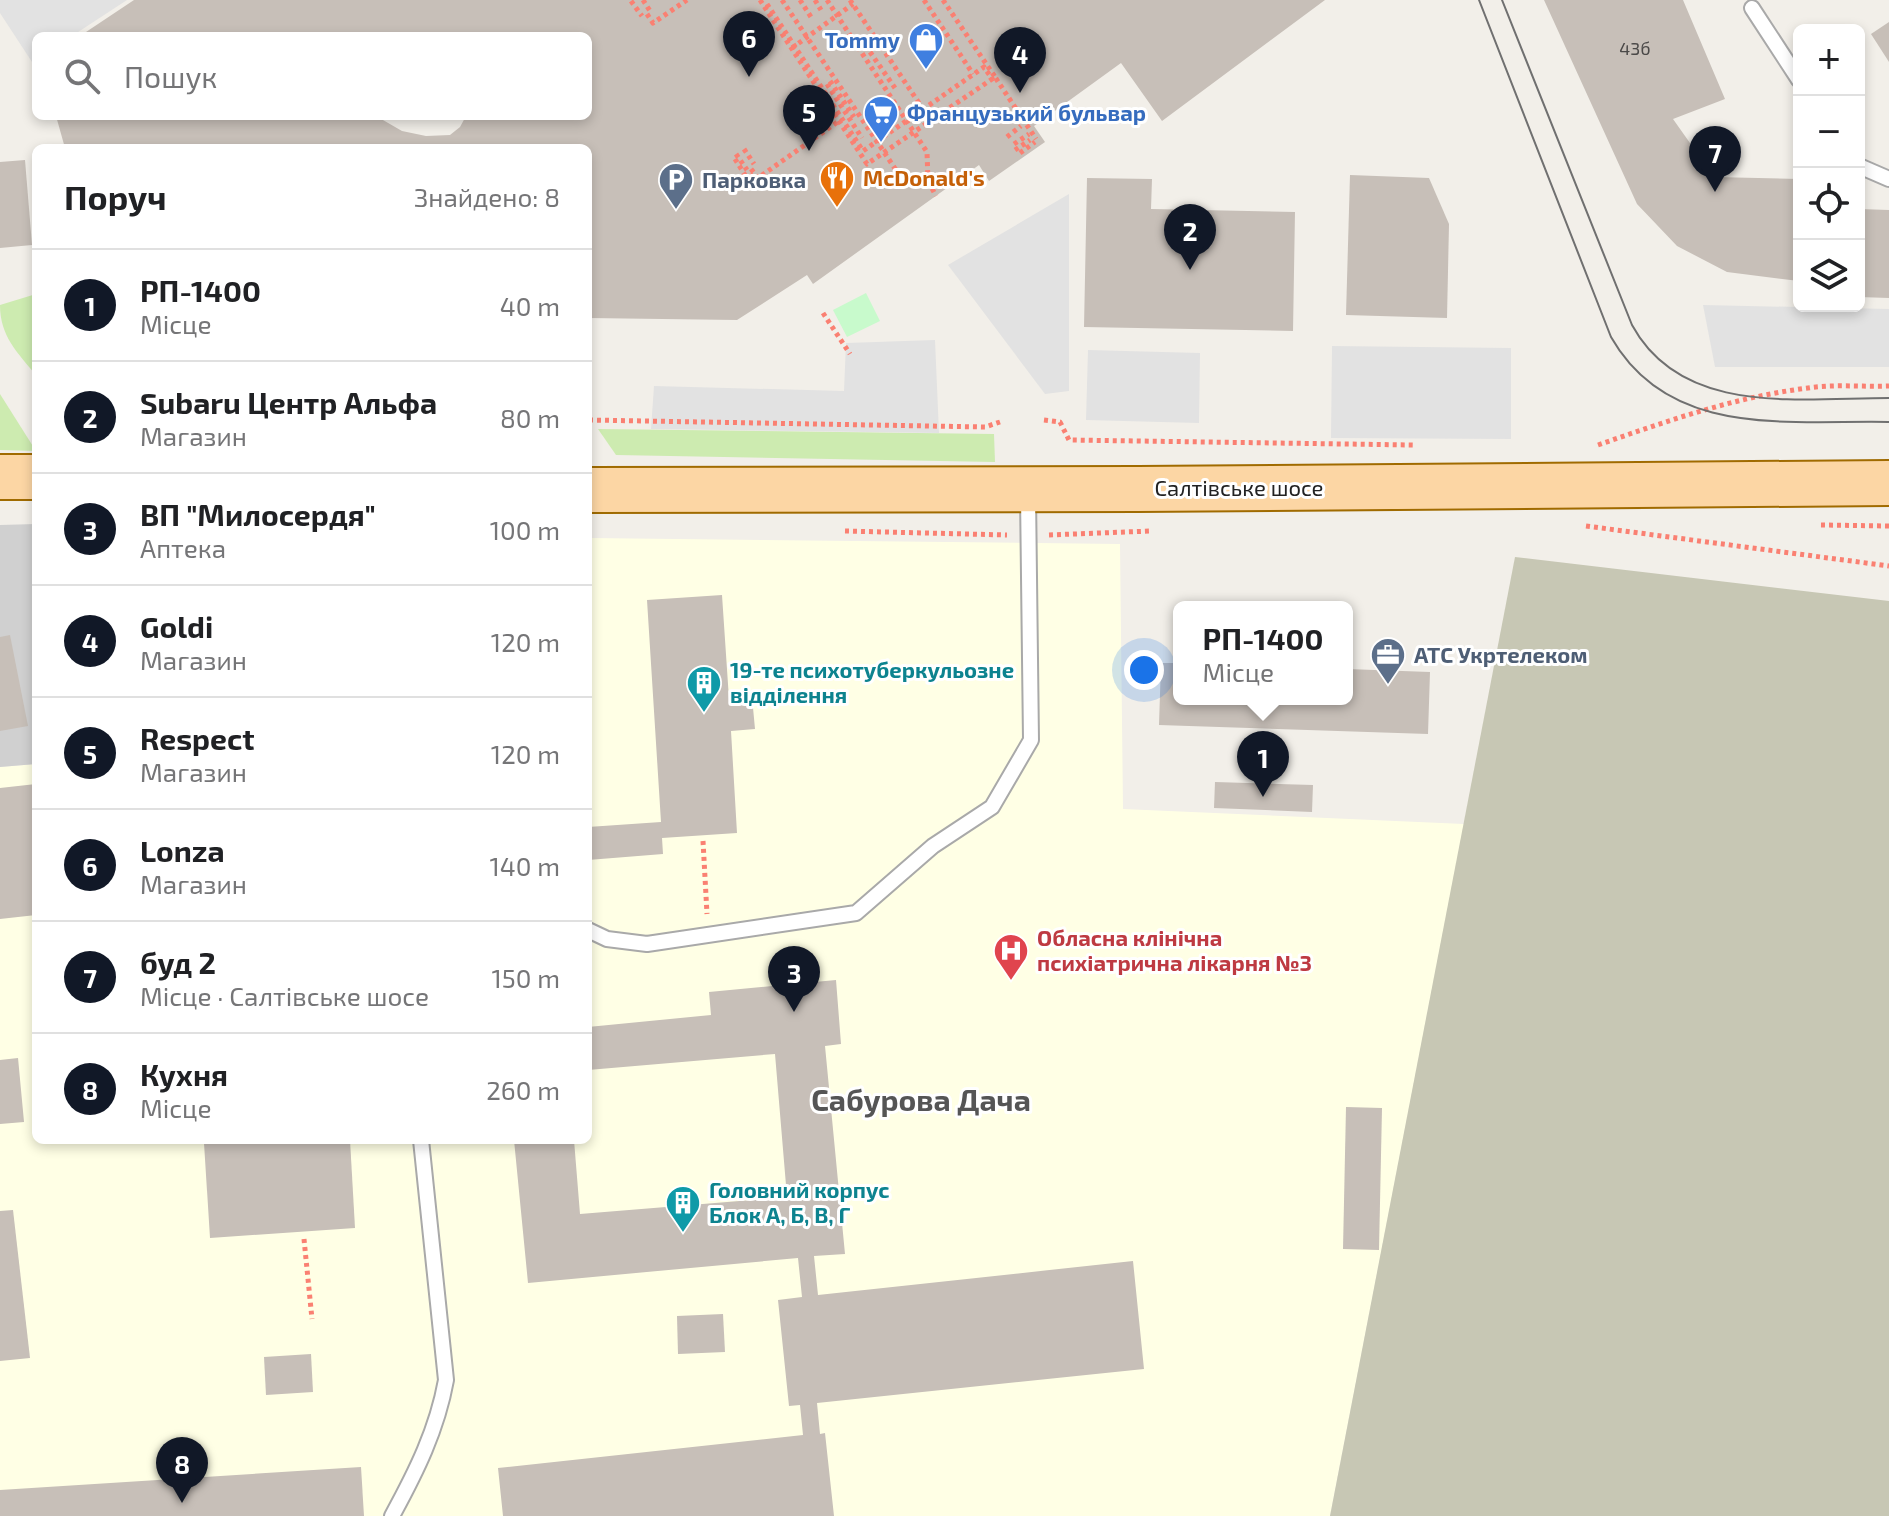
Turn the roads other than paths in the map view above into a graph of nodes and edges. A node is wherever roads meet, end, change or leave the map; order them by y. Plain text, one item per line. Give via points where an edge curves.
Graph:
1 (1755, 3) edge
2 (1793, 70) edge
3 (1864, 168) edge
4 (1889, 179) edge
5 (0, 477) edge
6 (32, 477) edge
7 (1889, 483) edge
8 (592, 490) edge
9 (1028, 490) junction
10 (592, 932) edge
11 (421, 1144) edge
12 (392, 1516) edge

1 - 2 lane
3 - 4 lane
5 - 6 main road
7 - 9 main road, Салтівське шосе
8 - 9 main road, Салтівське шосе
9 - 10 lane via 1031,740 992,807 933,846 856,913 647,944
11 - 12 lane via 446,1380 422,1461

